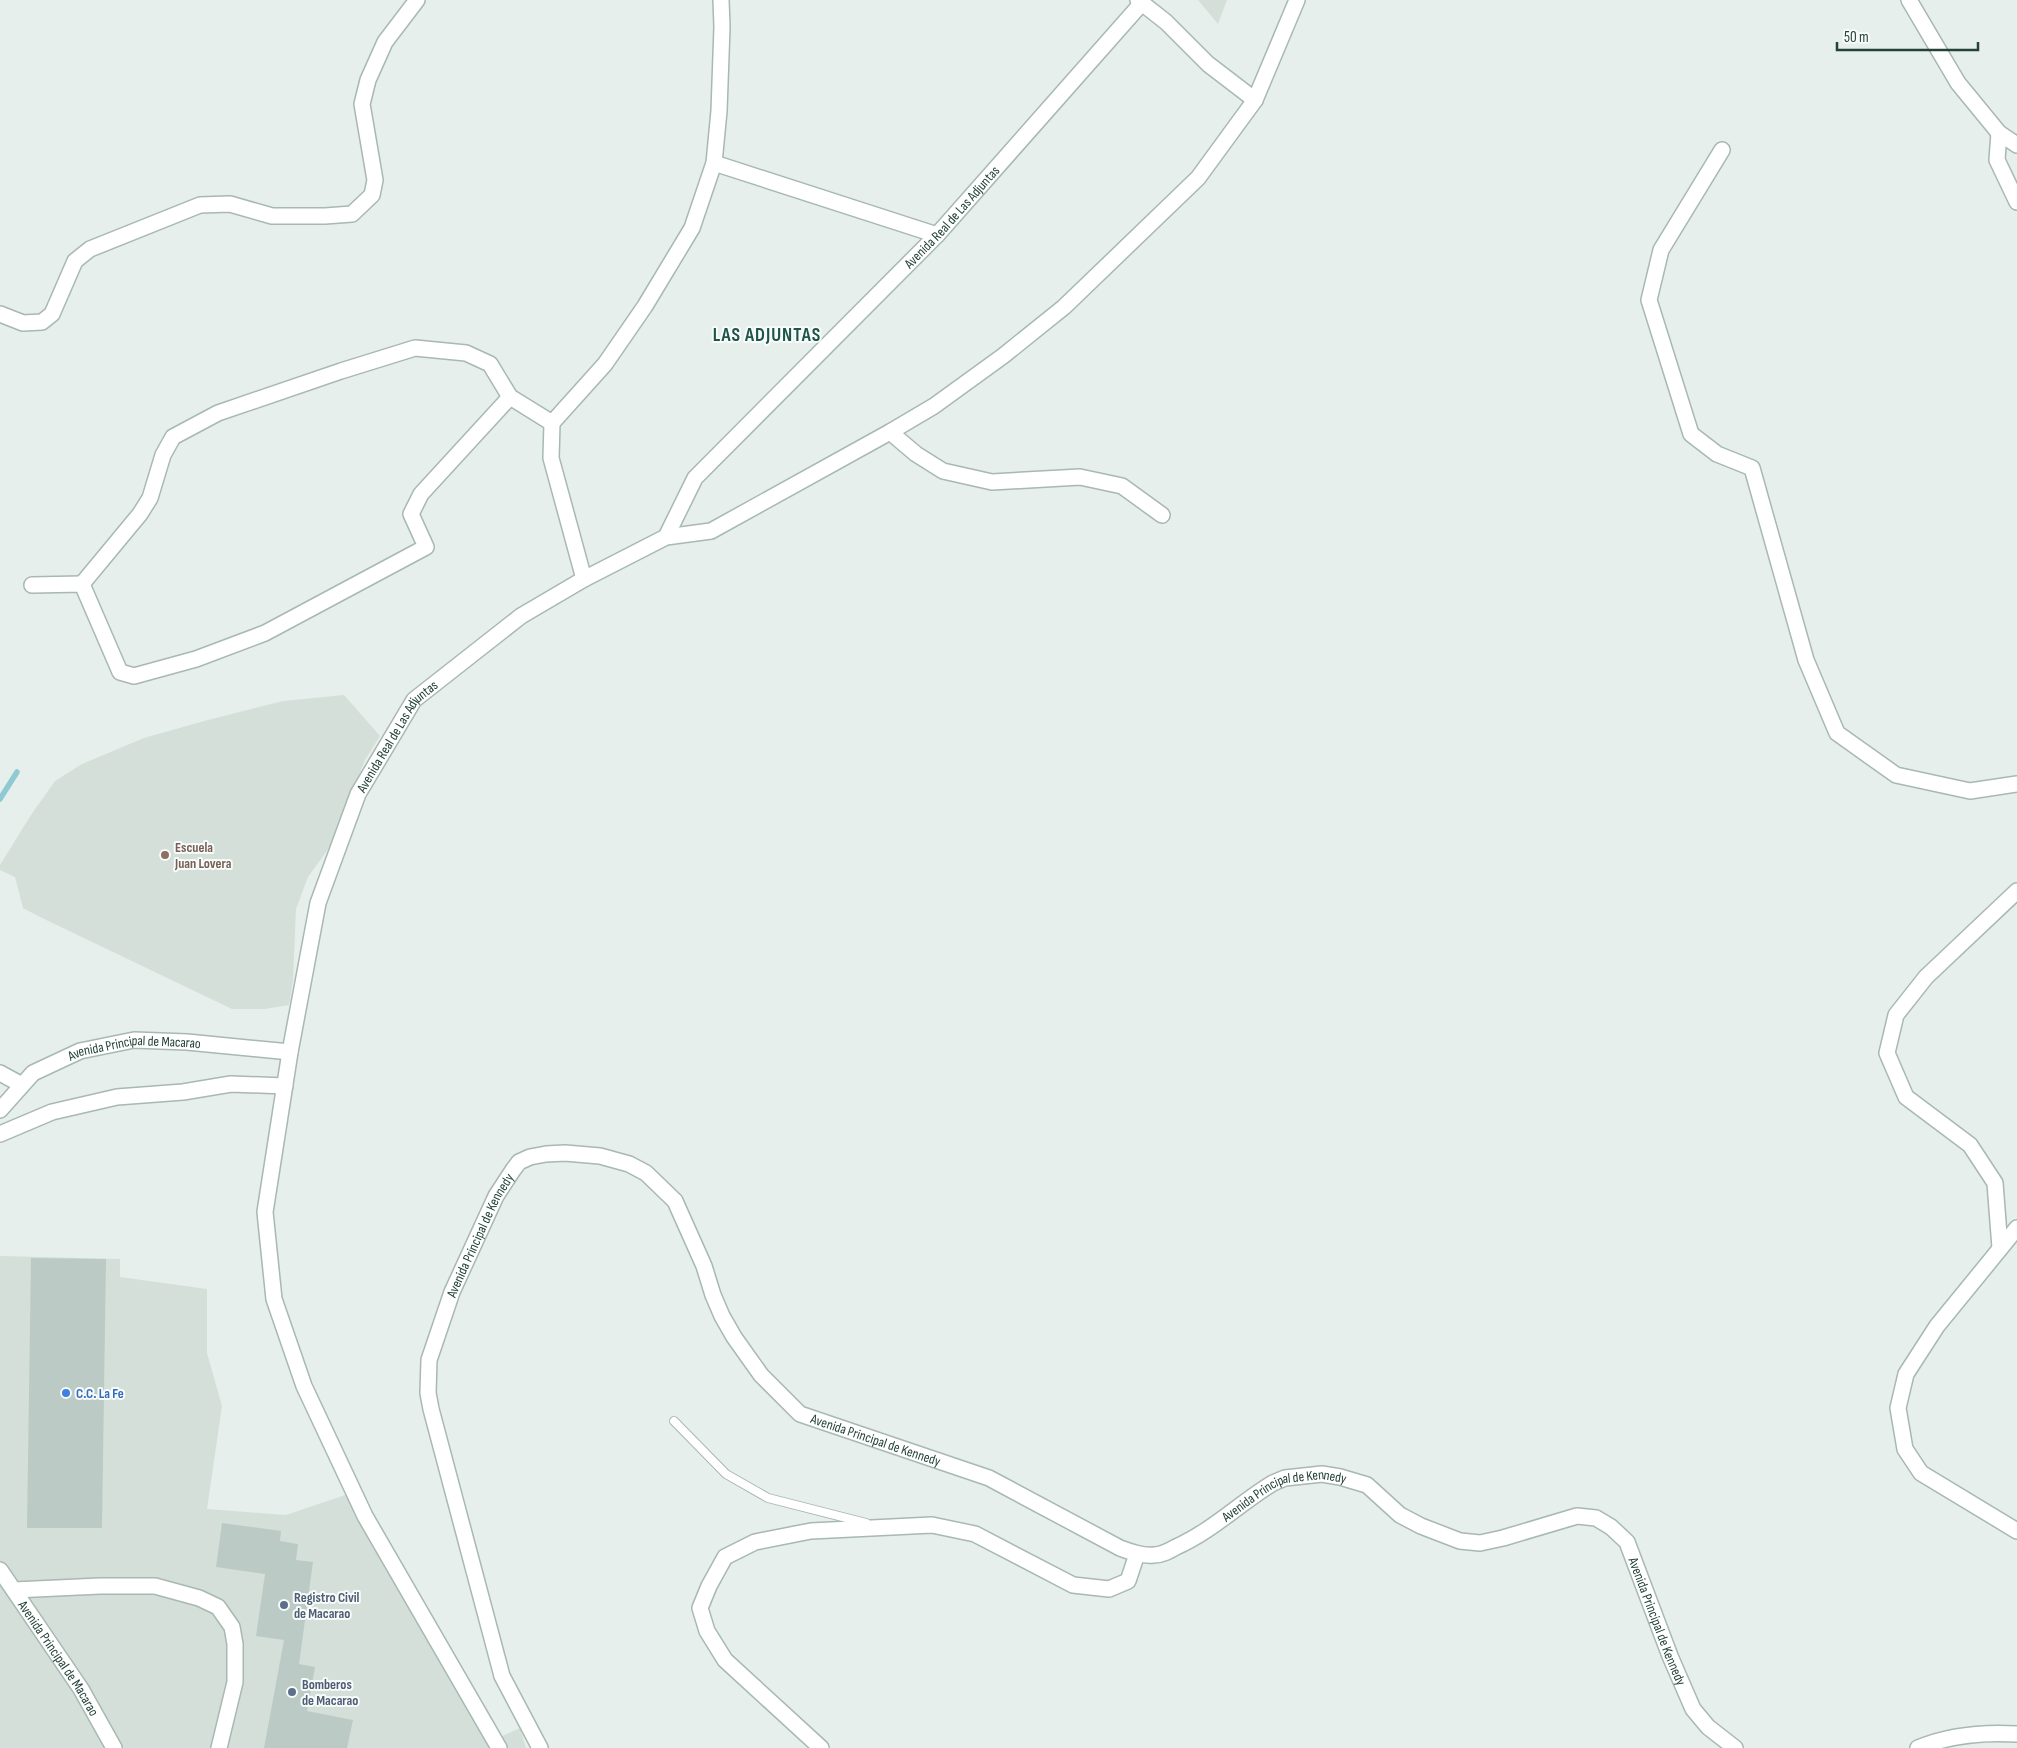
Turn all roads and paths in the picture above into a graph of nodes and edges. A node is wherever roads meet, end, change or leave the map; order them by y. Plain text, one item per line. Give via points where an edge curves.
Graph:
1 (417, 0) edge
2 (720, 0) edge
3 (1297, 0) edge
4 (1909, 0) edge
5 (1139, 2) edge
6 (1255, 100) junction
7 (1999, 133) junction
8 (2017, 145) edge
9 (1722, 150) dead end
10 (714, 163) junction
11 (2017, 202) edge
12 (937, 235) junction
13 (0, 314) edge
14 (510, 397) junction
15 (552, 423) junction
16 (890, 432) junction
17 (1162, 515) dead end
18 (666, 537) junction
19 (584, 579) junction
20 (82, 584) junction
21 (32, 585) dead end
22 (2017, 784) edge
23 (2017, 891) edge
24 (290, 1052) junction
25 (0, 1073) edge
26 (22, 1085) junction
27 (285, 1086) junction
28 (0, 1110) edge
29 (0, 1134) edge
30 (2017, 1228) edge
31 (2000, 1248) junction
32 (674, 1421) dead end
33 (882, 1528) junction
34 (2017, 1532) edge
35 (1137, 1554) junction
36 (0, 1570) edge
37 (14, 1590) junction
38 (2017, 1734) edge
39 (114, 1748) edge
40 (219, 1748) edge
41 (499, 1748) edge
42 (540, 1748) edge
43 (821, 1748) edge
44 (1736, 1748) edge
45 (1918, 1748) edge

1 - 13 street via 386,42 368,80 362,104 375,180 372,195 352,214 272,216 230,204 200,205 90,248 75,261 52,314 42,322 22,323
2 - 10 street via 719,111
3 - 6 street, Avenida Real de Las Adjuntas
4 - 7 street via 1958,83
5 - 6 street, Avenida Real de Las Adjuntas via 1166,22 1208,64
5 - 12 street, Avenida Real de Las Adjuntas
6 - 16 street, Avenida Real de Las Adjuntas via 1198,178 1064,307 942,400
7 - 8 street
7 - 11 street via 1997,160
9 - 22 street via 1661,250 1648,300 1691,434 1717,454 1752,468 1806,660 1837,733 1896,775 1970,791
10 - 12 street
10 - 15 street via 692,228 645,306 605,364
12 - 18 street, Avenida Real de Las Adjuntas via 694,478
14 - 15 street
14 - 20 street via 490,364 466,353 416,348 341,370 218,414 173,437 162,455 150,498
14 - 20 street via 421,494 410,514 426,547 265,633 196,659 134,676 120,672
15 - 19 street via 551,458
16 - 17 street via 943,472 992,482 1080,477 1122,486
16 - 18 street, Avenida Real de Las Adjuntas via 712,531
18 - 19 street, Avenida Real de Las Adjuntas
19 - 24 street, Avenida Real de Las Adjuntas via 521,616 414,700 358,794 318,903
20 - 21 street
23 - 31 street via 1920,984 1896,1015 1887,1054 1906,1097 1970,1145 1995,1183
24 - 26 street, Avenida Principal de Macarao via 134,1040 80,1051 34,1073
24 - 27 street, Avenida Real de Las Adjuntas
25 - 26 street
26 - 28 street, Avenida Principal de Macarao
27 - 29 street via 231,1084 183,1092 117,1097 52,1112
27 - 41 street, Avenida Real de Las Adjuntas via 265,1212 274,1299 304,1386 366,1516
30 - 31 street
31 - 34 street via 1937,1326 1906,1374 1898,1408 1904,1450 1921,1473
32 - 33 lane via 726,1474 768,1498
33 - 35 street via 932,1525 975,1534 1073,1585 1109,1589 1128,1581
33 - 43 street via 811,1531 755,1542 725,1557 700,1608 707,1631 725,1660
35 - 42 street, Avenida Principal de Kennedy via 989,1478 800,1414 761,1374 734,1337 722,1316 675,1201 660,1185 630,1164 600,1156 565,1153 530,1157 519,1162 496,1196 452,1292 429,1360 428,1393 502,1676
35 - 44 street, Avenida Principal de Kennedy via 1164,1553 1202,1534 1273,1482 1314,1475 1340,1477 1367,1485 1400,1515 1460,1540 1480,1543 1530,1532 1577,1516 1596,1518 1627,1542 1693,1709 1708,1727
36 - 37 street, Avenida Principal de Macarao
37 - 39 street, Avenida Principal de Macarao via 81,1689
37 - 40 street via 155,1586 198,1598 218,1608 232,1627 235,1644 235,1682
38 - 45 street via 1956,1736

